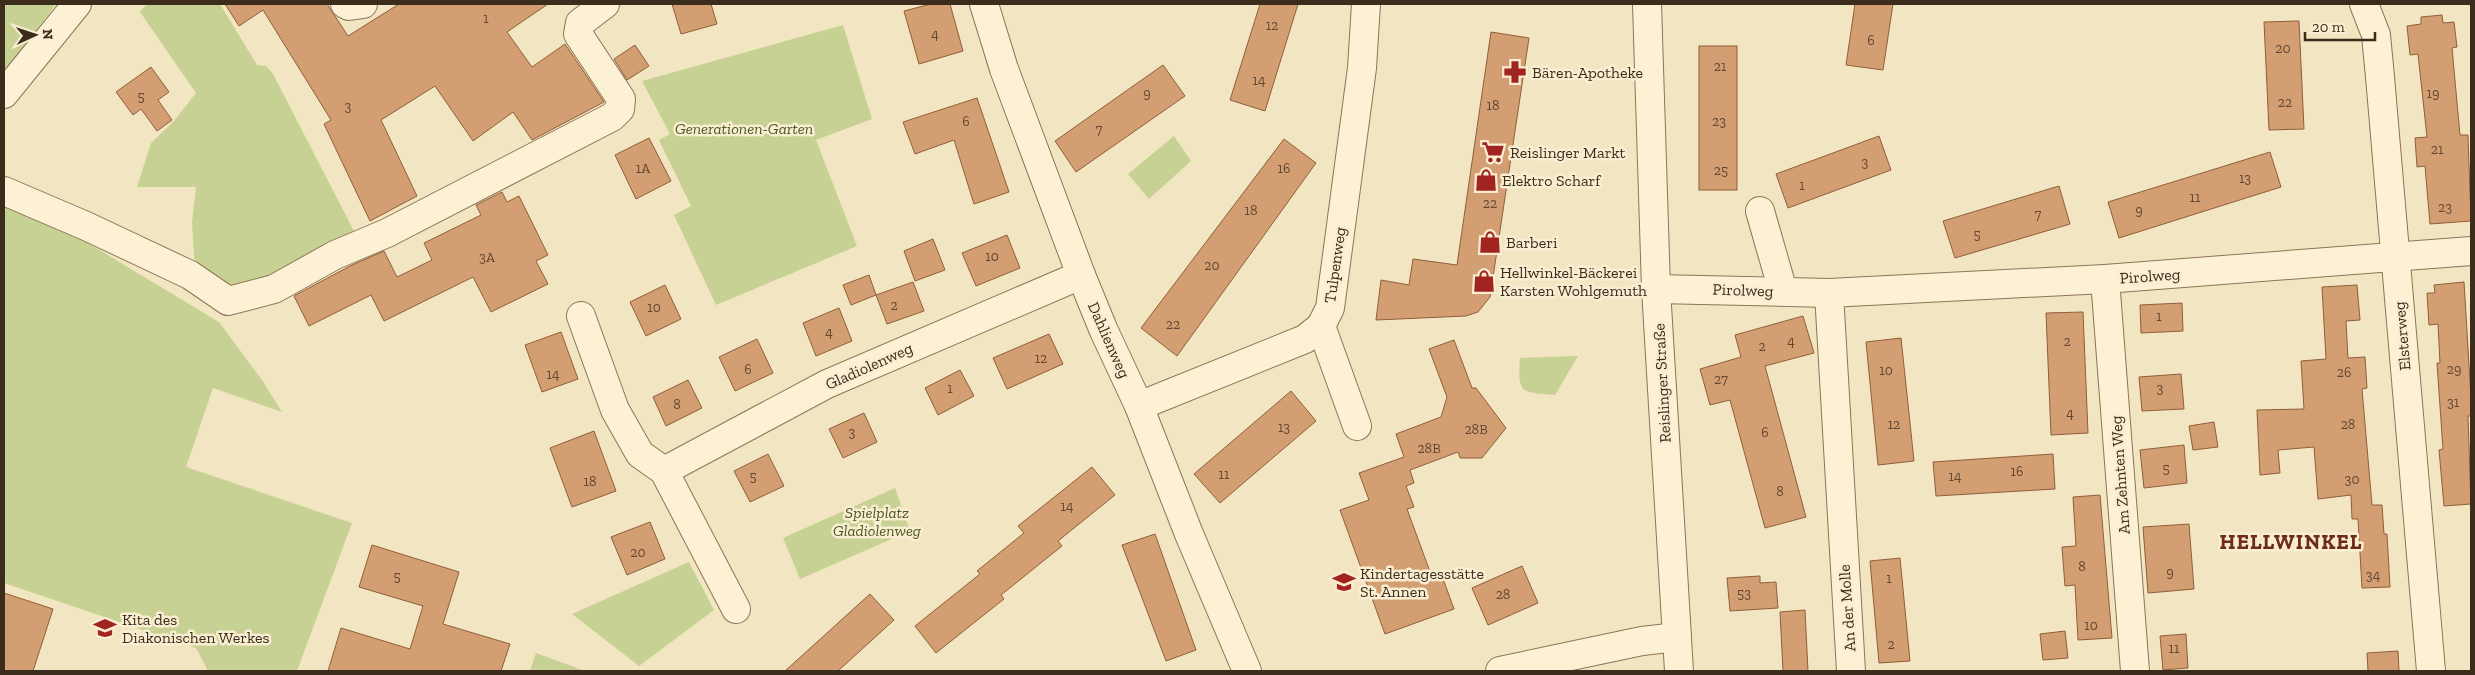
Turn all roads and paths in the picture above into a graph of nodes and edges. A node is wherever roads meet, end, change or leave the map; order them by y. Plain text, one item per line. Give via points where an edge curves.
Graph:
1 (77, 4) edge
2 (345, 4) edge
3 (363, 4) edge
4 (605, 4) edge
5 (984, 4) edge
6 (1366, 4) edge
7 (1647, 4) edge
8 (2364, 4) edge
9 (4, 94) edge
10 (4, 191) edge
11 (1760, 211) dead end
12 (2471, 251) edge
13 (2396, 258) junction
14 (1081, 275) junction
15 (2105, 279) junction
16 (1656, 289) junction
17 (1783, 291) junction
18 (1829, 293) junction
19 (581, 316) dead end
20 (1321, 326) junction
21 (1139, 406) junction
22 (1357, 426) dead end
23 (664, 471) junction
24 (736, 609) dead end
25 (1677, 637) junction
26 (1247, 671) edge
27 (1500, 671) edge
28 (1679, 671) edge
29 (1851, 671) edge
30 (2135, 671) edge
31 (2431, 671) edge

1 - 9 street
2 - 3 street
4 - 10 street via 580,23 578,34 621,99 620,109 612,117 387,233 335,254 274,289 228,301 190,275
5 - 14 street, Dahlienweg via 1004,69
6 - 20 street, Tulpenweg via 1362,68 1330,308
7 - 16 street, Reislinger Straße
8 - 13 street, Elsterweg via 2376,35
11 - 17 street
12 - 13 street, Pirolweg
13 - 15 street, Pirolweg
13 - 31 street, Elsterweg
14 - 21 street, Dahlienweg
14 - 23 street, Gladiolenweg via 828,384
15 - 18 street, Pirolweg
15 - 30 street, Am Zehnten Weg
16 - 17 street, Pirolweg
16 - 25 street, Reislinger Straße
17 - 18 street, Pirolweg
18 - 29 street, An der Molle
19 - 23 street via 615,410 640,454
20 - 21 street, Tulpenweg via 1305,339
20 - 22 street
21 - 26 street, Dahlienweg
23 - 24 street
25 - 27 street via 1642,641
25 - 28 street, Reislinger Straße

